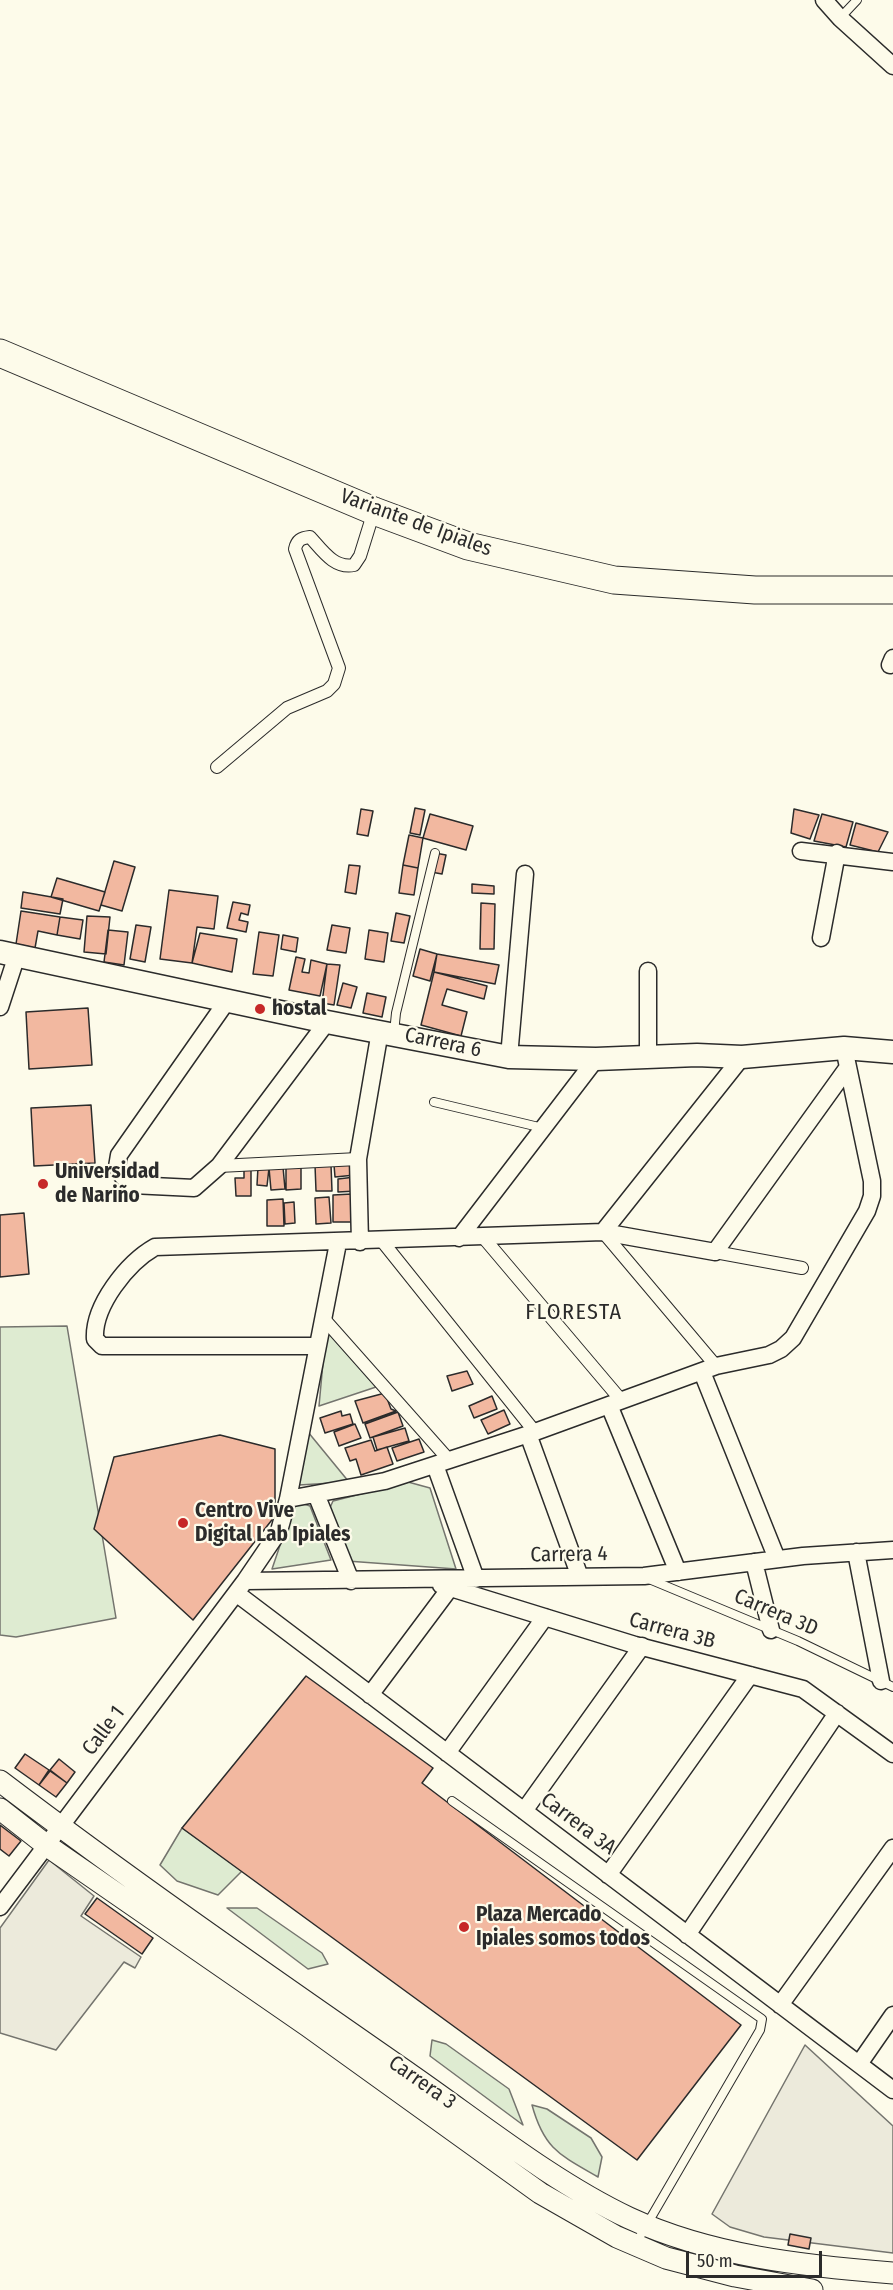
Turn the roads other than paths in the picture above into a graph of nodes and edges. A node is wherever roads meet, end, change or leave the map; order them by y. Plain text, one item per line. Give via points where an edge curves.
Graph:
1 (824, 0) edge
2 (857, 0) edge
3 (840, 18) junction
4 (893, 66) edge
5 (0, 352) edge
6 (374, 511) junction
7 (893, 590) edge
8 (217, 767) dead end
9 (801, 850) dead end
10 (435, 853) dead end
11 (837, 854) junction
12 (893, 862) edge
13 (525, 874) dead end
14 (821, 938) dead end
15 (9, 954) edge
16 (648, 972) dead end
17 (227, 1000) junction
18 (0, 1007) edge
19 (327, 1022) junction
20 (387, 1032) junction
21 (893, 1052) edge
22 (509, 1057) junction
23 (648, 1057) junction
24 (742, 1057) junction
25 (846, 1058) junction
26 (597, 1059) junction
27 (434, 1102) dead end
28 (544, 1128) junction
29 (358, 1159) junction
30 (219, 1166) junction
31 (603, 1232) junction
32 (483, 1237) junction
33 (459, 1238) junction
34 (382, 1241) junction
35 (360, 1242) junction
36 (338, 1243) junction
37 (715, 1252) junction
38 (802, 1268) dead end
39 (324, 1319) junction
40 (318, 1346) junction
41 (709, 1369) junction
42 (615, 1403) junction
43 (531, 1433) junction
44 (442, 1462) junction
45 (316, 1494) junction
46 (288, 1499) junction
47 (893, 1550) edge
48 (856, 1552) junction
49 (777, 1559) junction
50 (754, 1562) junction
51 (678, 1572) junction
52 (644, 1576) junction
53 (580, 1577) junction
54 (476, 1579) junction
55 (424, 1580) junction
56 (351, 1581) junction
57 (240, 1587) junction
58 (450, 1587) junction
59 (545, 1617) junction
60 (771, 1630) junction
61 (642, 1647) junction
62 (750, 1675) junction
63 (887, 1684) edge
64 (370, 1695) junction
65 (837, 1713) junction
66 (447, 1753) junction
67 (893, 1754) edge
68 (0, 1781) edge
69 (452, 1801) dead end
70 (0, 1809) edge
71 (524, 1811) junction
72 (60, 1826) junction
73 (46, 1845) junction
74 (893, 1848) edge
75 (608, 1875) junction
76 (0, 1907) edge
77 (687, 1935) junction
78 (780, 2005) junction
79 (893, 2015) edge
80 (859, 2064) junction
81 (893, 2090) edge
82 (646, 2225) junction
83 (634, 2245) junction
84 (823, 2267) junction
85 (893, 2273) edge
86 (812, 2290) edge
87 (821, 2290) edge

1 - 3 street
2 - 3 lane
3 - 4 street
5 - 6 highway, Variante de Ipiales
6 - 7 highway, Variante de Ipiales via 468,546 614,580 755,590
6 - 8 street via 354,565 335,562 310,537 299,539 296,544 339,668 334,684 281,713
9 - 11 street
10 - 20 lane via 396,1013
11 - 12 street
11 - 14 street
13 - 22 street
15 - 17 main road, Carrera 6
15 - 18 street
16 - 23 street
17 - 19 main road, Carrera 6
17 - 30 street via 119,1155 117,1167 132,1185 194,1188
19 - 20 main road, Carrera 6
19 - 30 street
20 - 22 main road, Carrera 6
20 - 29 street
21 - 25 main road, Carrera 6
22 - 26 main road, Carrera 6
23 - 24 main road, Carrera 6
23 - 26 main road, Carrera 6
24 - 25 main road, Carrera 6
24 - 31 street
25 - 37 street
25 - 41 street via 872,1181 867,1211 793,1338 769,1355
26 - 28 street
27 - 28 lane
28 - 33 street
29 - 30 street
29 - 35 street
31 - 32 street
31 - 37 street
31 - 41 street
32 - 33 street
32 - 42 street
33 - 34 street
34 - 35 street
34 - 43 street
35 - 36 street
36 - 39 street, Calle 1
36 - 40 street via 155,1247 140,1255 101,1305 94,1324 95,1340 102,1346
37 - 38 street
39 - 40 street, Calle 1
39 - 44 street
40 - 46 street, Calle 1
41 - 42 street
41 - 49 street
42 - 43 street
42 - 51 street
43 - 44 street
43 - 53 street
44 - 45 street via 385,1481
44 - 54 street
45 - 46 street
45 - 56 street
46 - 57 street, Calle 1 via 279,1531
47 - 48 street, Carrera 4
48 - 49 street, Carrera 4
48 - 63 street
49 - 50 street, Carrera 4
50 - 51 street, Carrera 4
50 - 60 street
51 - 52 street, Carrera 4
52 - 53 street, Carrera 4
52 - 60 lane, Carrera 3D
53 - 54 street, Carrera 4
54 - 55 street, Carrera 4
55 - 56 street, Carrera 4
55 - 58 street, Carrera 3B
56 - 57 street, Carrera 4
57 - 64 street, Carrera 3A
57 - 72 street, Calle 1
58 - 59 street, Carrera 3B
58 - 64 street
59 - 61 street, Carrera 3B
59 - 66 street
60 - 63 lane, Carrera 3D
61 - 62 street, Carrera 3B
61 - 71 street
62 - 65 street, Carrera 3B via 803,1689
62 - 75 street
64 - 66 street, Carrera 3A
65 - 67 street, Carrera 3B
65 - 77 street
66 - 71 street, Carrera 3A
68 - 72 street, Carrera 3
69 - 82 lane via 762,2019 760,2030
70 - 73 street, Carrera 3
71 - 75 street, Carrera 3A
72 - 73 street, Calle 1
72 - 82 street, Carrera 3 via 561,2179
73 - 76 street, Calle 1
73 - 83 street, Carrera 3 via 540,2193
74 - 78 street
75 - 77 street, Carrera 3A
77 - 78 street, Carrera 3A
78 - 80 street, Carrera 3A
79 - 80 street
80 - 81 street, Carrera 3A
82 - 83 lane
82 - 84 street, Carrera 3 via 742,2253
83 - 86 street, Carrera 3 via 715,2271
84 - 85 street, Carrera 3
84 - 87 street

